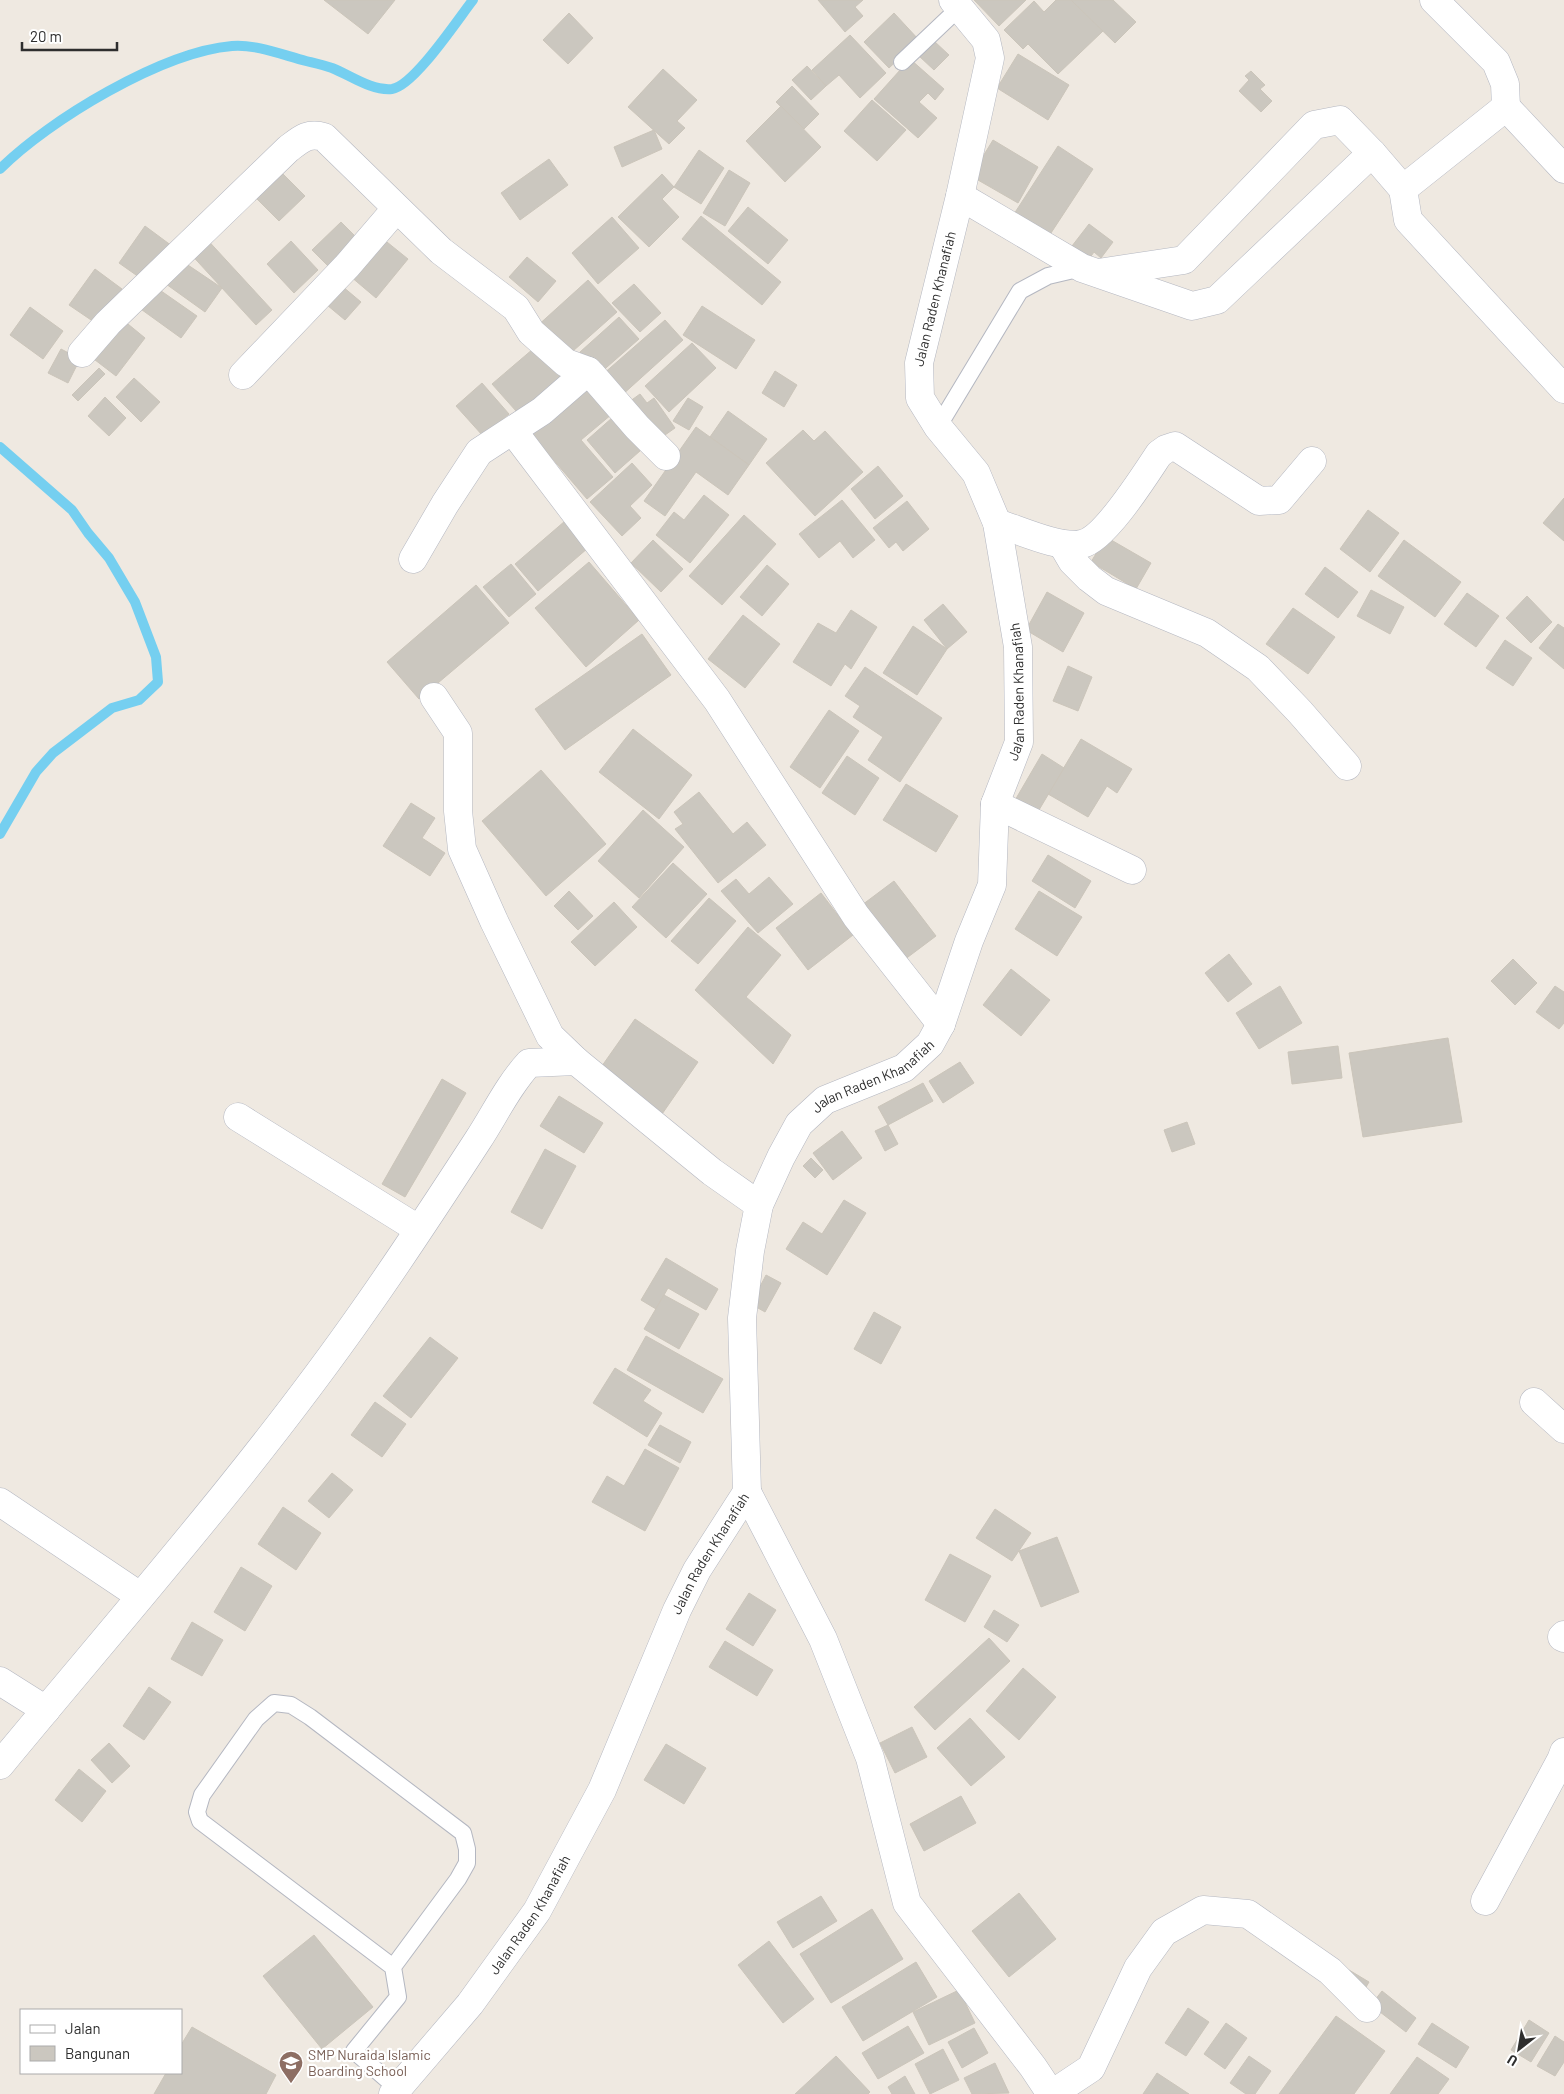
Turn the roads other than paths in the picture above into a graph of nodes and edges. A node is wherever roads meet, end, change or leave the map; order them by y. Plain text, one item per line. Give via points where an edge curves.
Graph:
1 (1434, 0) edge
2 (956, 4) edge
3 (902, 62) dead end
4 (1506, 107) junction
5 (1372, 153) junction
6 (1564, 169) edge
7 (1403, 189) junction
8 (960, 196) junction
9 (396, 209) junction
10 (1090, 270) junction
11 (82, 353) dead end
12 (588, 371) junction
13 (243, 375) dead end
14 (1564, 390) edge
15 (938, 427) junction
16 (512, 430) junction
17 (666, 456) dead end
18 (1312, 460) dead end
19 (997, 522) junction
20 (1062, 544) junction
21 (413, 558) dead end
22 (434, 697) dead end
23 (1347, 766) dead end
24 (995, 804) junction
25 (1132, 870) dead end
26 (941, 1024) junction
27 (576, 1061) junction
28 (238, 1117) dead end
29 (760, 1205) junction
30 (418, 1229) junction
31 (1534, 1402) dead end
32 (1564, 1429) edge
33 (747, 1492) junction
34 (0, 1502) edge
35 (140, 1596) junction
36 (0, 1681) edge
37 (46, 1710) junction
38 (1563, 1758) edge
39 (0, 1765) edge
40 (1485, 1901) dead end
41 (393, 1967) junction
42 (1367, 2008) dead end
43 (395, 2091) edge
44 (1051, 2094) edge

1 - 4 street via 1496,62 1505,84
2 - 3 lane
2 - 8 street, Jalan Raden Khanafiah via 986,40 990,58
4 - 6 street
4 - 7 street
5 - 7 street
5 - 10 street via 1217,300 1192,306
5 - 10 street via 1340,120 1314,125 1184,260
7 - 14 street via 1408,220
8 - 10 street
8 - 15 street, Jalan Raden Khanafiah via 919,363 920,398
9 - 11 street via 324,137 304,136 108,323
9 - 12 street via 456,264 516,308 531,332 566,363
9 - 13 street via 347,266
10 - 15 lane via 1048,276 1020,291
12 - 16 street via 542,411
12 - 17 street
15 - 19 street, Jalan Raden Khanafiah via 976,473
16 - 21 street via 479,452
16 - 26 street via 717,700 856,916
18 - 20 street via 1279,500 1259,501 1175,446 1166,449 1159,454 1103,532 1083,544
19 - 20 street
19 - 24 street, Jalan Raden Khanafiah via 1018,647 1019,742
20 - 23 street via 1072,561 1106,591 1207,633 1258,668
22 - 27 street via 458,733 458,811 462,849 550,1036
24 - 25 street
24 - 26 street, Jalan Raden Khanafiah via 992,885 968,941
26 - 29 street, Jalan Raden Khanafiah via 930,1044 904,1068 825,1100 799,1124
27 - 29 street via 712,1172
27 - 30 street via 529,1063 516,1077
28 - 30 street
29 - 33 street, Jalan Raden Khanafiah via 750,1251 742,1318
30 - 35 street via 364,1310 288,1412
31 - 32 street
33 - 43 street, Jalan Raden Khanafiah via 697,1570 677,1610 602,1790 537,1912 470,2004
33 - 44 street via 824,1639 870,1758 907,1903
34 - 35 street
35 - 37 street
36 - 37 street
37 - 39 street
38 - 40 street
41 - 41 lane via 200,1821 197,1812 202,1794 256,1719 274,1703 292,1705 310,1717 463,1833 467,1863
41 - 43 lane via 398,1997 354,2051
42 - 44 street via 1330,1971 1248,1914 1204,1910 1164,1932 1138,1968 1091,2068

